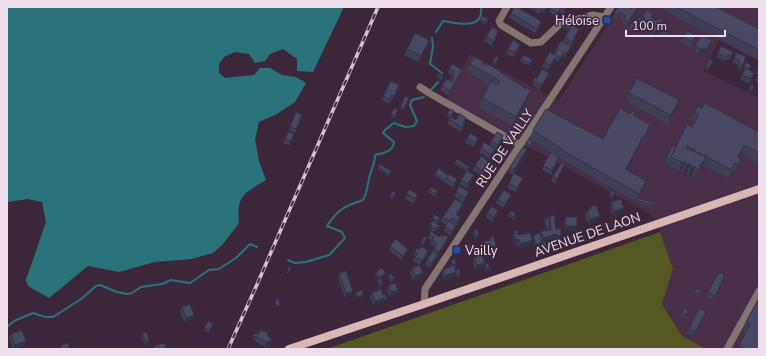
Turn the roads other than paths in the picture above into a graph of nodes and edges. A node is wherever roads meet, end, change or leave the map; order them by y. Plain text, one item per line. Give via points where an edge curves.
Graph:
1 (507, 7) edge
2 (611, 7) edge
3 (605, 17) junction
4 (420, 87) dead end
5 (520, 145) junction
6 (759, 189) edge
7 (759, 291) edge
8 (424, 304) junction
9 (289, 349) edge
10 (727, 349) edge

1 - 3 street via 499,21 501,25 531,43 541,42 560,24 593,15
2 - 3 street, RUE DE VAILLY
3 - 5 street, RUE DE VAILLY
4 - 5 street
5 - 8 street, RUE DE VAILLY via 425,289
6 - 8 main road, AVENUE DE LAON
7 - 10 street
8 - 9 main road, AVENUE DE LAON

